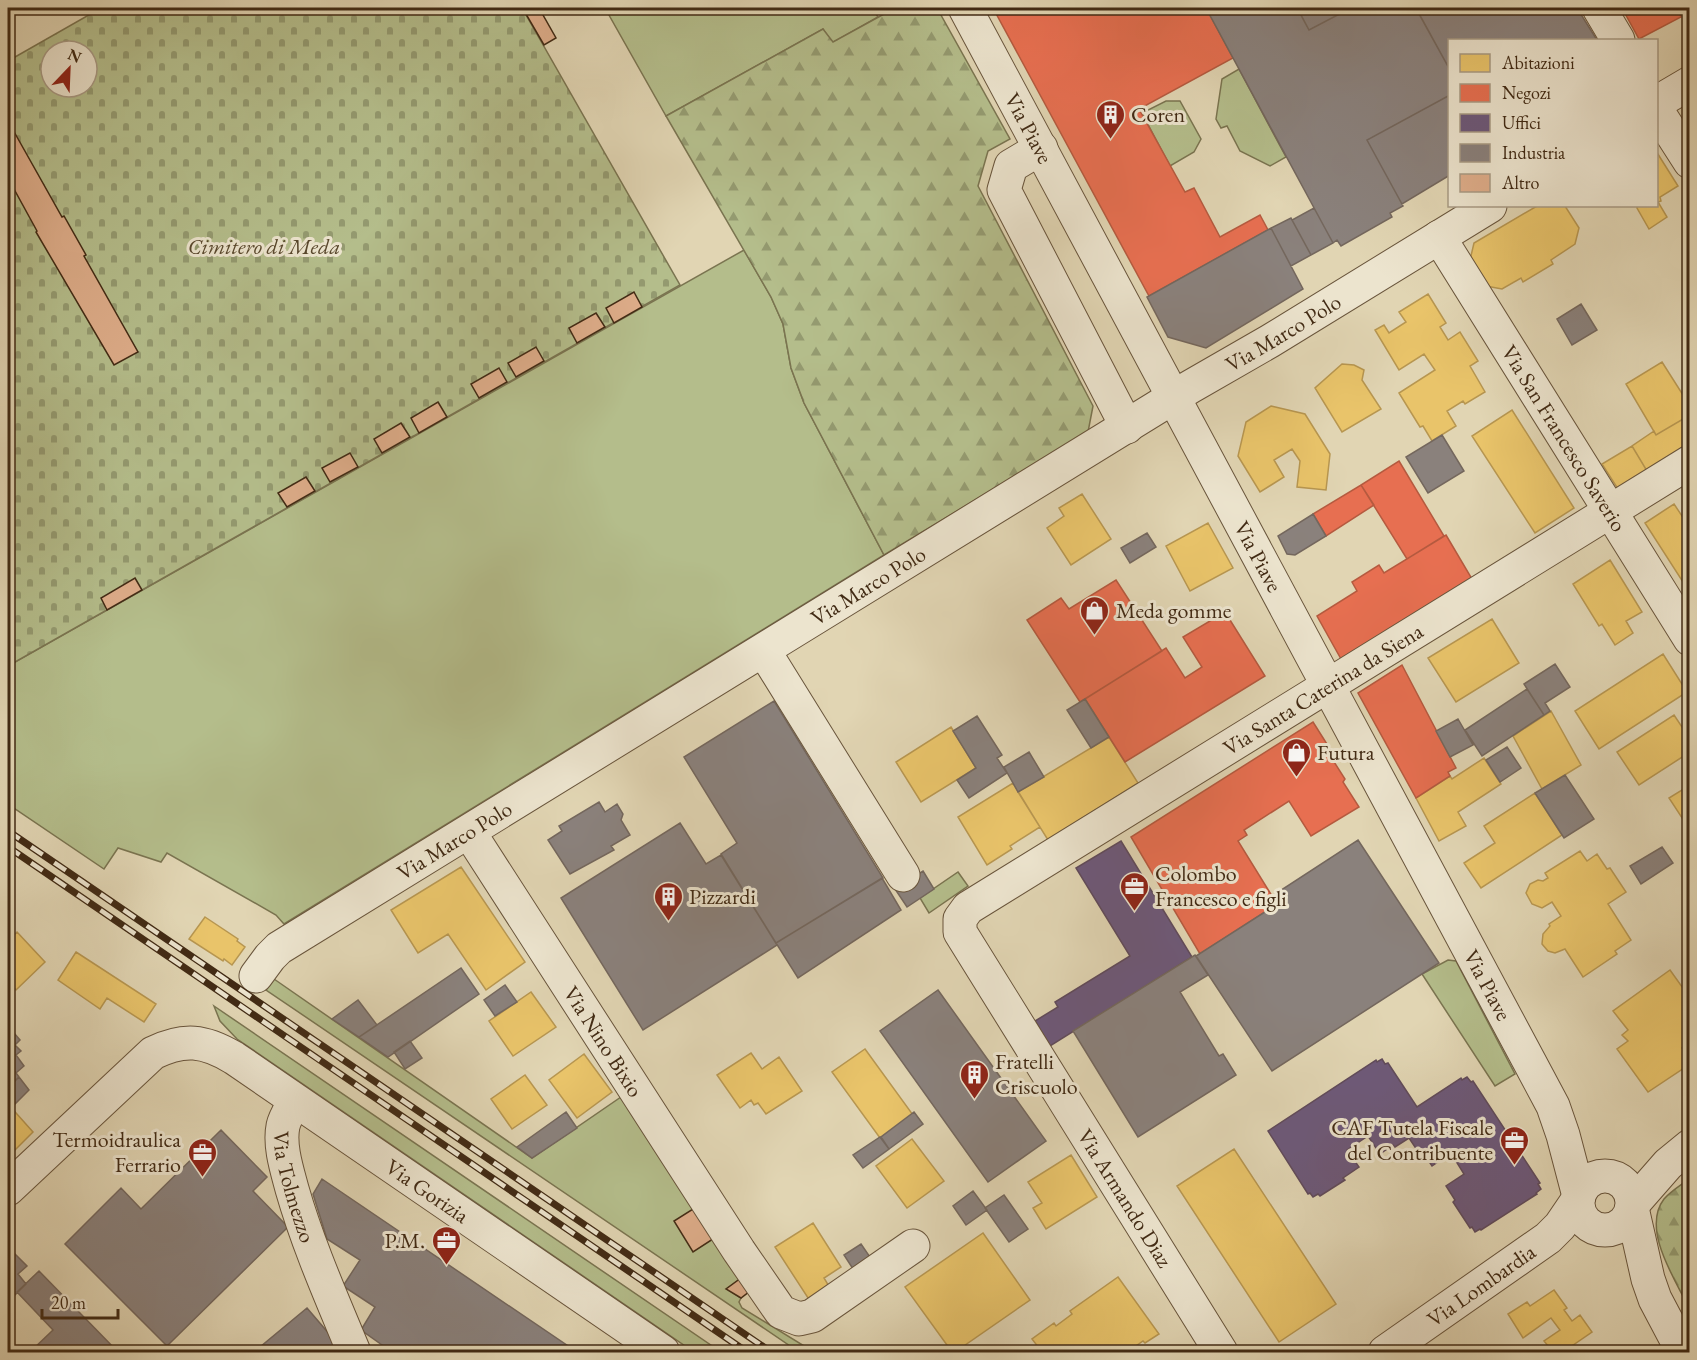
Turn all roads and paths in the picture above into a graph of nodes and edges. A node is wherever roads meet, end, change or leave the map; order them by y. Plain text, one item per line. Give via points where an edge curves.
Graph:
1 (965, 8) edge
2 (1599, 8) edge
3 (1617, 39) edge
4 (1689, 83) edge
5 (1658, 102) edge
6 (1658, 112) edge
7 (1041, 148) junction
8 (1689, 162) edge
9 (1488, 207) edge
10 (1439, 237) junction
11 (1175, 397) junction
12 (1126, 427) junction
13 (1689, 462) edge
14 (1609, 512) junction
15 (1689, 639) edge
16 (764, 651) junction
17 (1328, 687) junction
18 (469, 832) junction
19 (903, 875) dead end
20 (960, 919) joint
21 (255, 976) dead end
22 (296, 1101) junction
23 (1553, 1106) junction
24 (1689, 1146) edge
25 (1611, 1177) junction
26 (8, 1189) edge
27 (1632, 1206) junction
28 (1586, 1213) junction
29 (913, 1246) dead end
30 (1655, 1299) junction
31 (354, 1353) edge
32 (663, 1353) edge
33 (1221, 1353) edge
34 (1385, 1353) edge
35 (1683, 1353) edge

1 - 7 street, Via Piave
2 - 3 street
4 - 5 street
6 - 8 street
7 - 11 street, Via Piave
7 - 12 street via 1011,166 1004,190
9 - 10 street, Via Marco Polo
10 - 11 street, Via Marco Polo
10 - 14 street, Via San Francesco Saverio
11 - 12 street, Via Marco Polo
11 - 17 street, Via Piave
12 - 16 street, Via Marco Polo
13 - 14 street, Via Santa Caterina da Siena
14 - 15 street, Via San Francesco Saverio
14 - 17 street, Via Santa Caterina da Siena
16 - 18 street, Via Marco Polo
16 - 19 street
17 - 20 street, Via Santa Caterina da Siena via 968,908
17 - 23 street, Via Piave
18 - 21 street, Via Marco Polo via 279,948
18 - 29 street, Via Nino Bixio via 781,1312 799,1318 818,1313
20 - 33 street, Via Armando Diaz via 960,932
22 - 26 street, Via Gorizia via 222,1051 199,1043 175,1044 143,1061
22 - 31 street, Via Tolmezzo via 283,1126 284,1155 299,1213
22 - 32 street, Via Gorizia
23 - 25 street, Via Piave
23 - 28 street, Via Piave
24 - 25 street via 1632,1173
24 - 27 street
25 - 27 street via 1629,1190
25 - 28 street via 1586,1183
27 - 28 street via 1626,1221 1611,1230
27 - 30 street, Via Piave
28 - 30 street, Via Piave
28 - 34 street, Via Lombardia via 1560,1226
30 - 35 street, Via Piave

